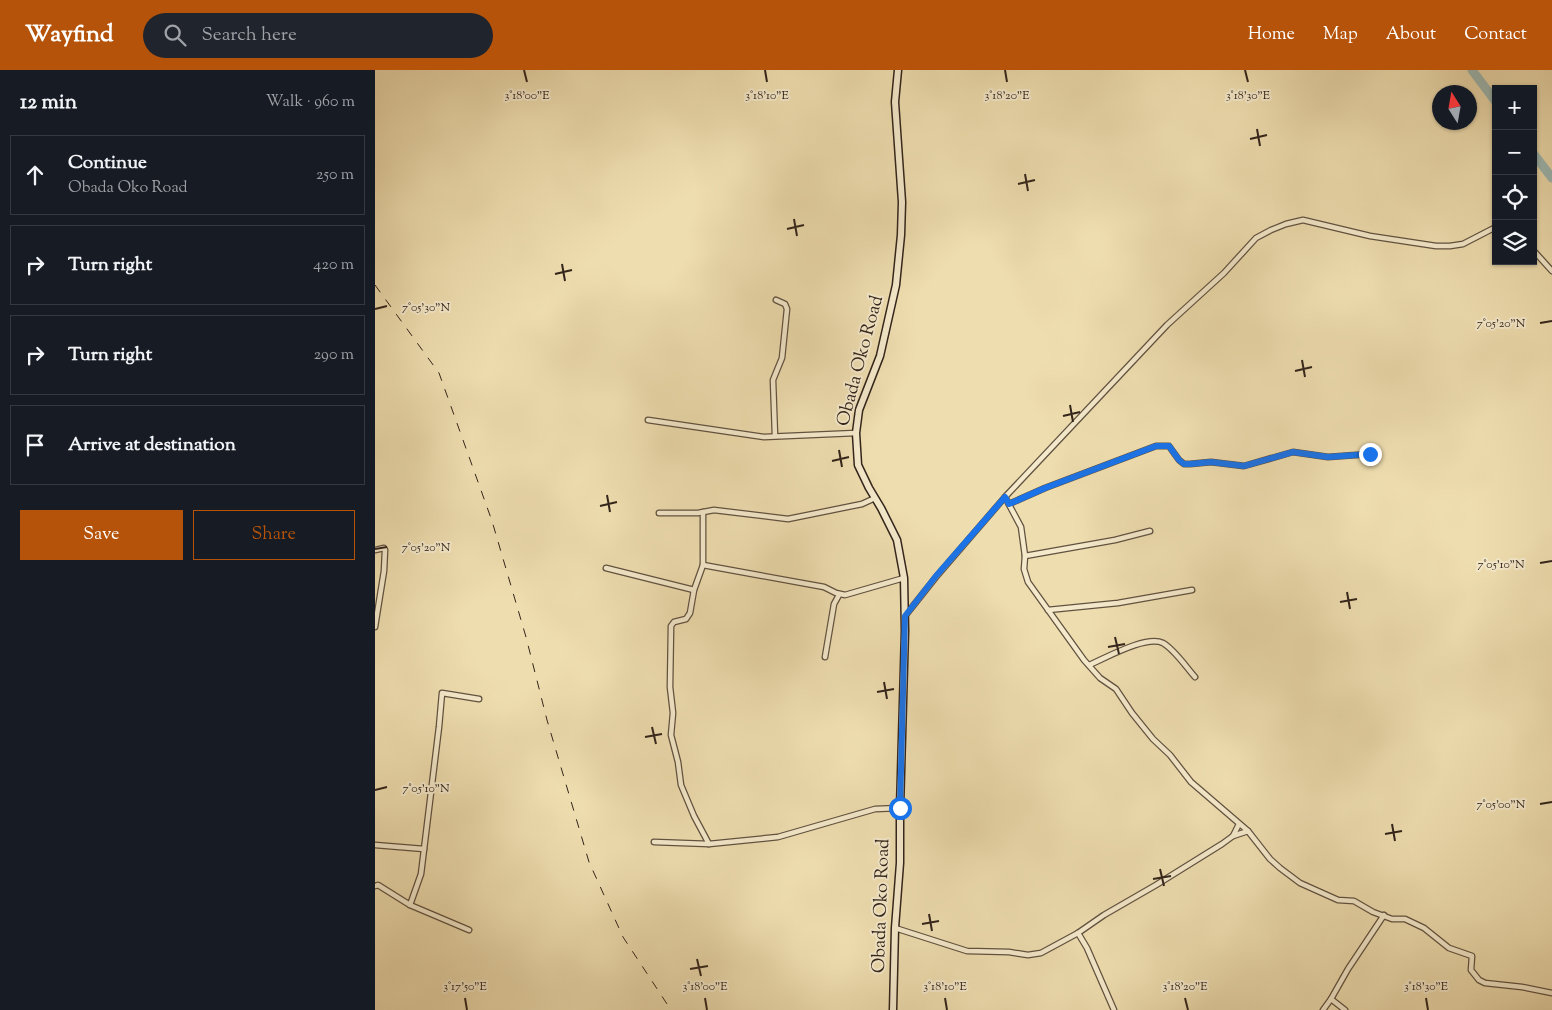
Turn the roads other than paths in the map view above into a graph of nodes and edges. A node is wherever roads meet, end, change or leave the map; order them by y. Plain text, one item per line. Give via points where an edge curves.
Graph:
1 (898, 70) edge
2 (1492, 228) edge
3 (1537, 254) edge
4 (1552, 271) edge
5 (776, 300) dead end
6 (648, 420) dead end
7 (856, 433) junction
8 (775, 436) junction
9 (1370, 454) dead end
10 (1005, 497) junction
11 (875, 498) junction
12 (1009, 504) junction
13 (703, 512) junction
14 (659, 513) dead end
15 (1150, 531) dead end
16 (375, 550) edge
17 (1025, 556) junction
18 (703, 565) junction
19 (606, 568) dead end
20 (904, 578) junction
21 (694, 590) junction
22 (1192, 590) dead end
23 (839, 595) junction
24 (1048, 610) junction
25 (905, 616) junction
26 (375, 627) edge
27 (825, 657) dead end
28 (1089, 664) junction
29 (1195, 677) dead end
30 (479, 699) dead end
31 (900, 808) junction
32 (1239, 824) junction
33 (1247, 831) junction
34 (1233, 836) junction
35 (654, 842) dead end
36 (709, 844) junction
37 (375, 845) edge
38 (423, 849) junction
39 (375, 886) edge
40 (410, 905) junction
41 (1384, 915) junction
42 (895, 928) junction
43 (469, 930) dead end
44 (1078, 933) junction
45 (1552, 993) edge
46 (1331, 999) junction
47 (893, 1010) edge
48 (1114, 1010) edge
49 (1323, 1010) edge
50 (1345, 1010) edge

1 - 7 main road, Obada Oko Road via 895,102 902,202 896,285 880,356 859,410
2 - 10 street via 1463,244 1443,246 1370,236 1309,220 1271,230 1250,244 1225,273 1167,325
3 - 4 street
5 - 8 street via 785,304 787,309 783,358 773,380
6 - 8 street
7 - 8 street
7 - 11 main road, Obada Oko Road via 858,465
9 - 12 street via 1328,457 1293,452 1244,466 1211,462 1184,464 1169,446 1156,446
10 - 12 street
10 - 25 street
11 - 13 street via 862,504 788,519 713,510
11 - 20 main road, Obada Oko Road via 897,540
12 - 17 street via 1021,527
13 - 14 street
13 - 18 street
15 - 17 street
16 - 26 street via 385,550
17 - 24 street via 1028,582
18 - 21 street
18 - 23 street via 824,587
19 - 21 street
20 - 23 street
20 - 25 main road, Obada Oko Road
21 - 36 street via 688,617 684,621 673,622 671,626 671,735 681,785
22 - 24 street via 1118,603
23 - 27 street via 833,604
24 - 28 street
25 - 31 main road, Obada Oko Road
28 - 29 street via 1142,643 1161,642
28 - 32 street via 1100,678 1116,689 1132,714 1191,782
30 - 38 street via 442,693
31 - 36 street via 875,809 778,837
31 - 42 main road, Obada Oko Road
32 - 33 street
32 - 34 street
33 - 34 street
33 - 41 street via 1270,859 1300,883
34 - 44 street
35 - 36 street
37 - 38 street
38 - 40 street via 421,874
39 - 40 street
40 - 43 street
41 - 45 street via 1405,919 1424,928 1449,948 1472,956 1471,970 1485,983
41 - 46 street
42 - 44 street via 967,951 1028,955 1049,950
42 - 47 main road, Obada Oko Road
44 - 48 street
46 - 49 street
46 - 50 street

